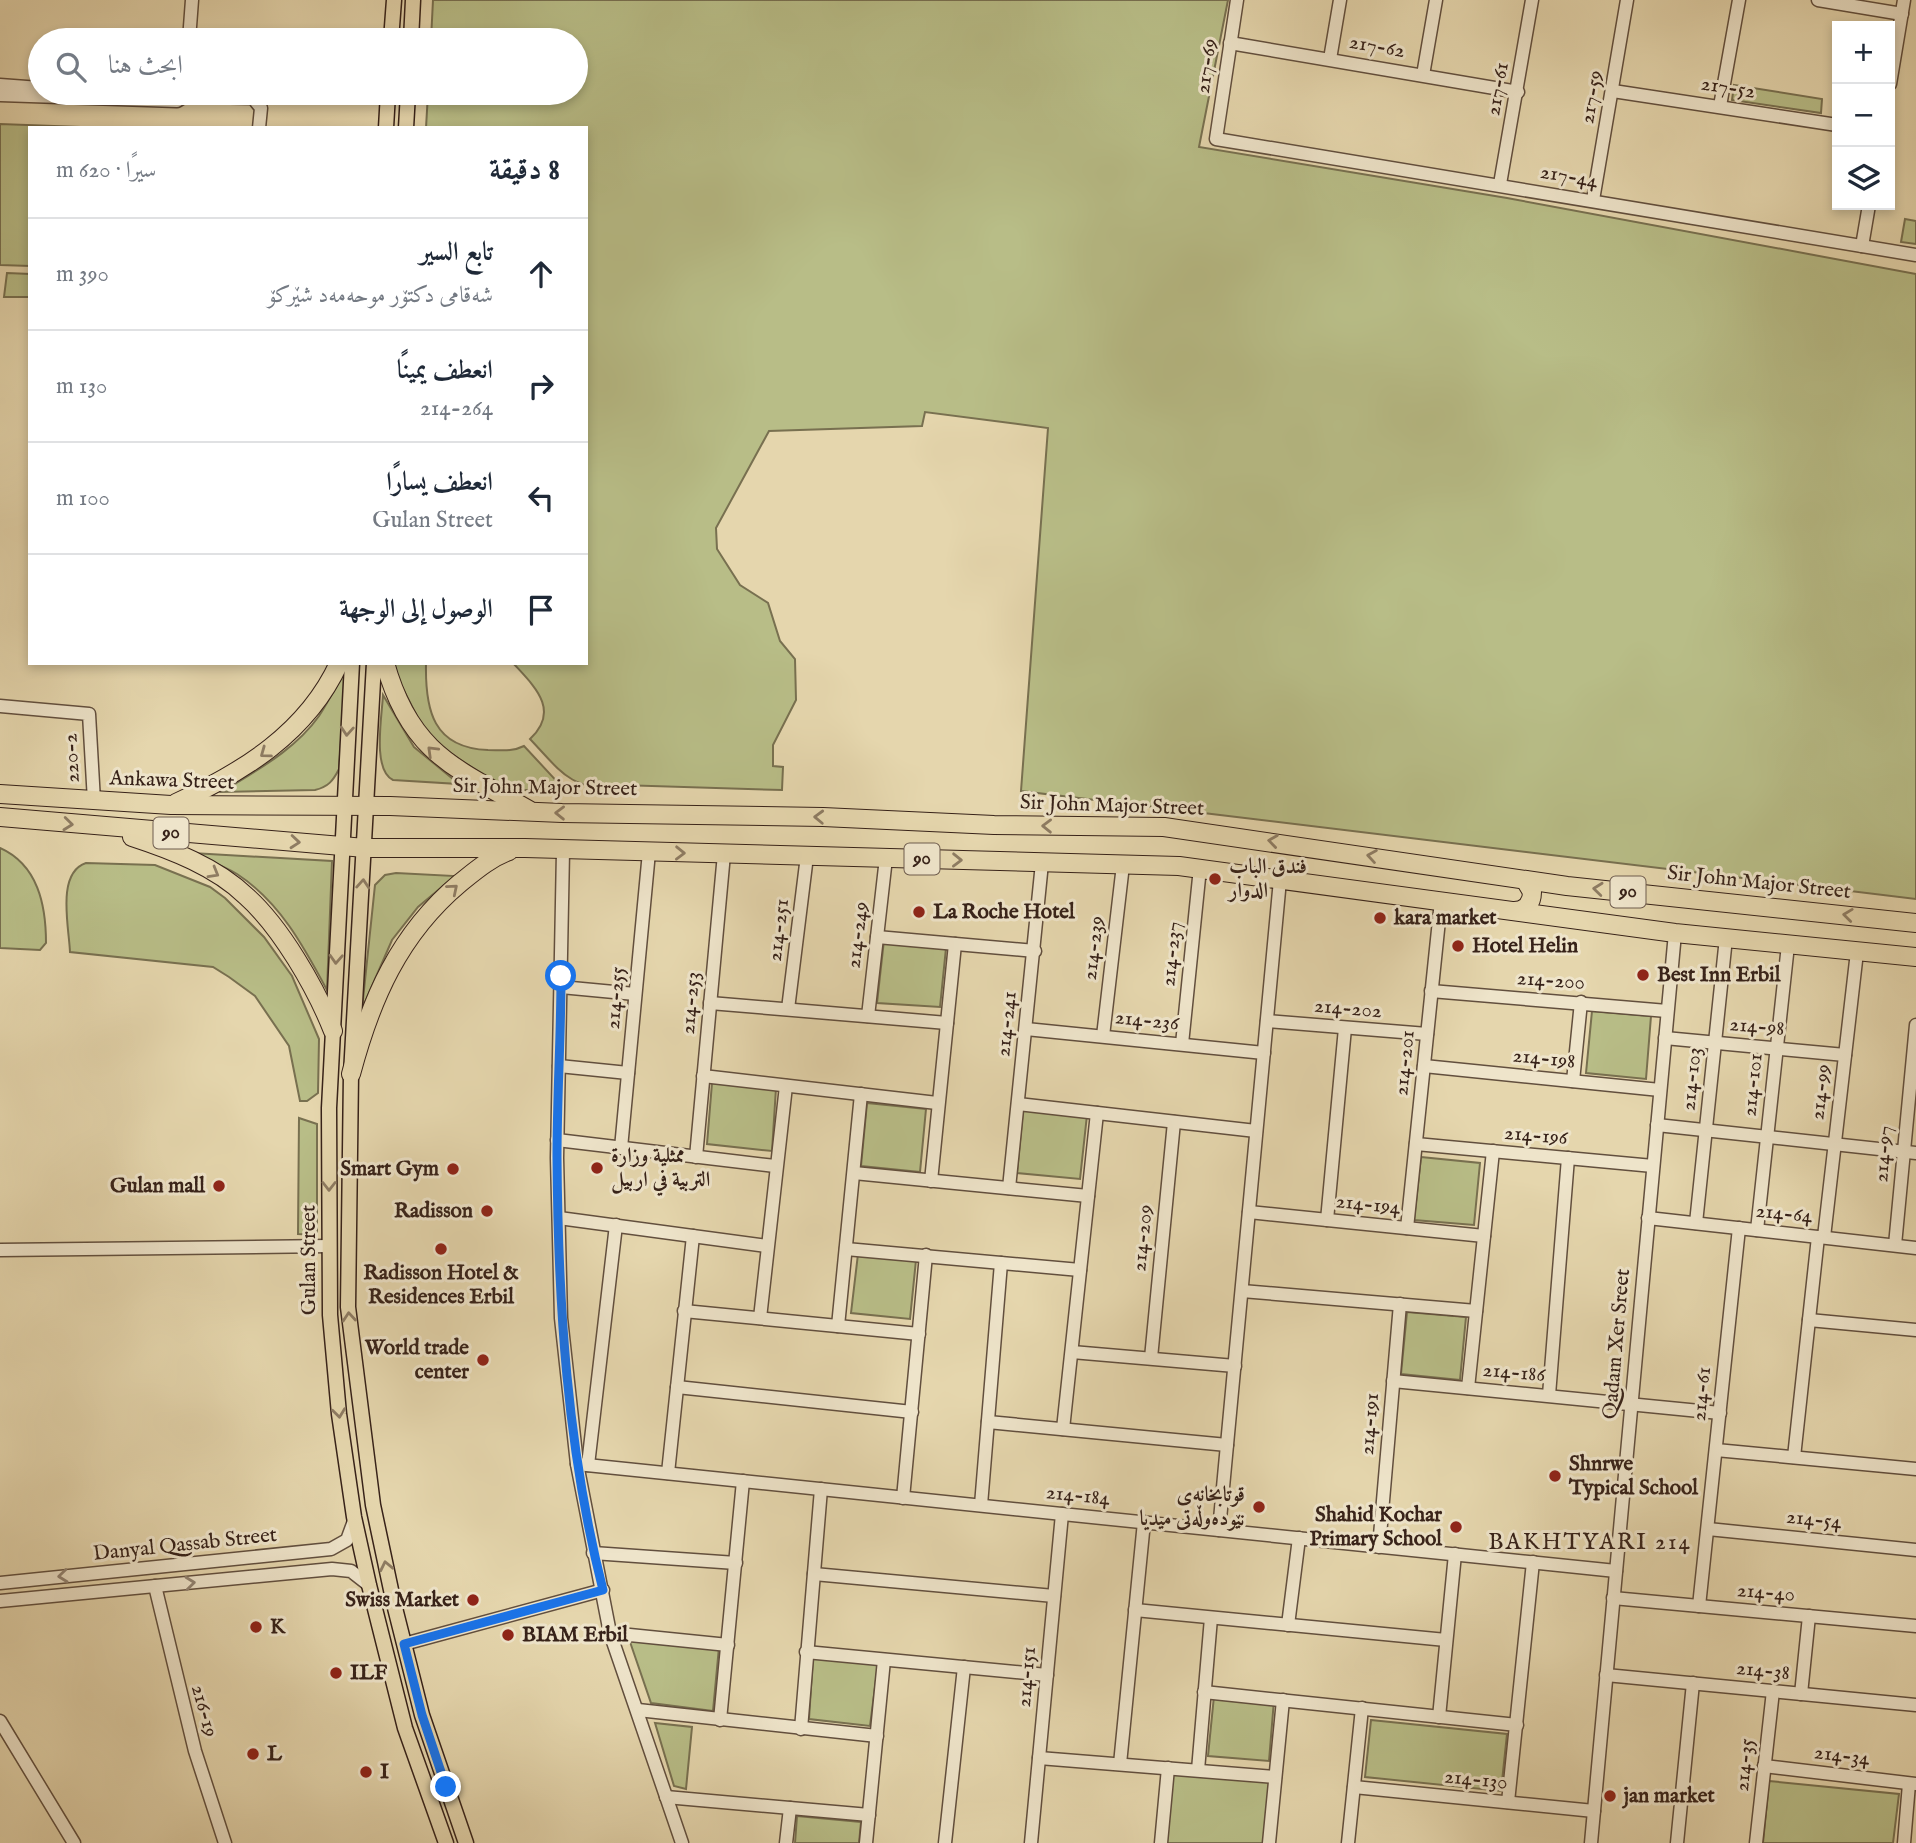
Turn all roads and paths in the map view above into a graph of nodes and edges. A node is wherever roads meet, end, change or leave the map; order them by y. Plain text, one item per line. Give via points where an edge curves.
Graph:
1 (192, 0) edge
2 (199, 0) edge
3 (394, 0) edge
4 (413, 0) edge
5 (1237, 0) edge
6 (1340, 0) edge
7 (1436, 0) edge
8 (1532, 0) edge
9 (1627, 0) edge
10 (1739, 0) edge
11 (1818, 0) edge
12 (1904, 0) edge
13 (1902, 14) junction
14 (190, 28) edge
15 (198, 28) edge
16 (392, 28) edge
17 (412, 28) edge
18 (1230, 43) junction
19 (1895, 55) edge
20 (1330, 59) junction
21 (1423, 75) junction
22 (0, 85) edge
23 (28, 87) edge
24 (1518, 92) junction
25 (1614, 92) junction
26 (0, 95) edge
27 (28, 96) edge
28 (259, 105) edge
29 (387, 105) edge
30 (407, 105) edge
31 (1720, 106) junction
32 (1832, 124) edge
33 (259, 126) edge
34 (386, 126) edge
35 (406, 126) edge
36 (1216, 139) joint
37 (1500, 184) junction
38 (1593, 200) junction
39 (1868, 210) edge
40 (1862, 246) junction
41 (1916, 255) edge
42 (339, 665) edge
43 (352, 665) edge
44 (374, 665) edge
45 (386, 665) edge
46 (0, 706) edge
47 (0, 794) edge
48 (94, 801) junction
49 (171, 805) junction
50 (366, 807) junction
51 (343, 808) junction
52 (532, 812) junction
53 (0, 817) edge
54 (106, 827) junction
55 (343, 846) junction
56 (365, 848) junction
57 (525, 848) junction
58 (563, 851) junction
59 (649, 852) junction
60 (724, 854) junction
61 (807, 856) junction
62 (886, 858) junction
63 (1042, 863) junction
64 (1123, 865) junction
65 (1200, 868) junction
66 (1279, 880) junction
67 (1525, 880) junction
68 (1567, 886) junction
69 (1441, 901) junction
70 (1514, 911) junction
71 (1564, 918) junction
72 (1916, 923) edge
73 (1675, 933) junction
74 (877, 937) junction
75 (1726, 938) junction
76 (956, 944) junction
77 (1788, 944) junction
78 (1035, 951) junction
79 (1857, 952) junction
80 (1916, 957) edge
81 (561, 987) junction
82 (1431, 991) junction
83 (635, 994) junction
84 (1581, 1002) junction
85 (710, 1003) junction
86 (789, 1009) junction
87 (1667, 1011) junction
88 (868, 1016) junction
89 (1267, 1021) junction
90 (947, 1023) junction
91 (1916, 1025) edge
92 (1345, 1028) junction
93 (1026, 1029) junction
94 (333, 1031) junction
95 (1427, 1034) junction
96 (1102, 1036) junction
97 (1665, 1038) junction
98 (1715, 1043) junction
99 (1182, 1044) junction
100 (1777, 1048) junction
101 (1264, 1053) junction
102 (1845, 1055) junction
103 (559, 1066) junction
104 (1424, 1066) junction
105 (1914, 1071) edge
106 (628, 1073) junction
107 (351, 1074) junction
108 (704, 1076) junction
109 (1573, 1081) junction
110 (786, 1086) junction
111 (1660, 1090) junction
112 (862, 1094) junction
113 (937, 1103) junction
114 (1018, 1104) junction
115 (1097, 1113) junction
116 (1174, 1122) junction
117 (1657, 1125) junction
118 (1706, 1130) junction
119 (1256, 1131) junction
120 (1767, 1137) junction
121 (557, 1140) junction
122 (1416, 1144) junction
123 (1835, 1144) junction
124 (621, 1148) junction
125 (1493, 1151) junction
126 (1910, 1152) edge
127 (696, 1157) junction
128 (1568, 1158) junction
129 (775, 1166) junction
130 (1653, 1166) junction
131 (854, 1174) junction
132 (931, 1181) junction
133 (1009, 1188) junction
134 (1088, 1196) junction
135 (1249, 1212) junction
136 (559, 1217) junction
137 (1648, 1218) junction
138 (1327, 1220) junction
139 (1696, 1223) junction
140 (616, 1225) junction
141 (1407, 1228) junction
142 (1739, 1228) junction
143 (1757, 1230) junction
144 (693, 1236) junction
145 (1484, 1236) junction
146 (1821, 1237) junction
147 (1895, 1245) junction
148 (330, 1246) junction
149 (767, 1246) junction
150 (1916, 1248) edge
151 (846, 1249) junction
152 (0, 1250) edge
153 (926, 1255) junction
154 (1002, 1263) junction
155 (1080, 1270) junction
156 (1242, 1290) junction
157 (1400, 1304) junction
158 (684, 1311) junction
159 (1476, 1311) junction
160 (760, 1318) junction
161 (1809, 1320) junction
162 (838, 1326) junction
163 (1916, 1330) edge
164 (919, 1334) junction
165 (1072, 1352) junction
166 (1151, 1359) junction
167 (1235, 1366) junction
168 (1393, 1381) junction
169 (677, 1387) junction
170 (1468, 1388) junction
171 (1549, 1395) junction
172 (1631, 1403) junction
173 (912, 1412) junction
174 (1720, 1413) junction
175 (988, 1422) junction
176 (1063, 1429) junction
177 (1227, 1445) junction
178 (1716, 1450) junction
179 (1794, 1457) junction
180 (583, 1465) junction
181 (1916, 1469) edge
182 (668, 1473) junction
183 (743, 1481) junction
184 (821, 1489) junction
185 (903, 1497) junction
186 (981, 1506) junction
187 (1062, 1514) junction
188 (354, 1517) junction
189 (1144, 1522) junction
190 (1708, 1529) junction
191 (1220, 1530) junction
192 (1299, 1538) junction
193 (1379, 1546) junction
194 (1916, 1549) edge
195 (328, 1550) junction
196 (593, 1553) junction
197 (1455, 1554) junction
198 (1533, 1562) junction
199 (736, 1563) junction
200 (327, 1570) junction
201 (1616, 1571) junction
202 (814, 1574) junction
203 (0, 1583) edge
204 (369, 1585) junction
205 (155, 1586) junction
206 (603, 1590) junction
207 (1054, 1596) junction
208 (1613, 1598) junction
209 (0, 1601) edge
210 (1699, 1606) junction
211 (1135, 1611) junction
212 (1809, 1616) junction
213 (1211, 1618) junction
214 (1288, 1625) junction
215 (1916, 1626) edge
216 (610, 1633) junction
217 (1446, 1640) junction
218 (404, 1644) junction
219 (728, 1645) junction
220 (806, 1652) junction
221 (884, 1660) junction
222 (964, 1667) junction
223 (1047, 1675) junction
224 (1606, 1675) junction
225 (1693, 1683) junction
226 (1773, 1691) junction
227 (1205, 1692) junction
228 (1801, 1694) junction
229 (1283, 1700) junction
230 (1916, 1705) edge
231 (1362, 1708) junction
232 (638, 1710) junction
233 (1439, 1717) junction
234 (720, 1720) junction
235 (0, 1721) edge
236 (1517, 1725) junction
237 (801, 1729) junction
238 (877, 1736) junction
239 (1039, 1758) junction
240 (1120, 1764) junction
241 (1764, 1766) junction
242 (1168, 1768) junction
243 (1198, 1770) junction
244 (1275, 1776) junction
245 (1913, 1784) edge
246 (1354, 1787) junction
247 (666, 1797) junction
248 (1508, 1802) junction
249 (790, 1808) junction
250 (1594, 1811) junction
251 (869, 1815) junction
252 (63, 1824) junction
253 (222, 1842) edge
254 (62, 1843) edge
255 (74, 1843) edge
256 (446, 1843) edge
257 (466, 1843) edge
258 (682, 1843) edge
259 (786, 1843) edge
260 (866, 1843) edge
261 (945, 1843) edge
262 (1031, 1843) edge
263 (1161, 1843) edge
264 (1269, 1843) edge
265 (1348, 1843) edge
266 (1591, 1843) edge
267 (1677, 1843) edge
268 (1756, 1843) edge
269 (1904, 1843) edge

1 - 14 street
2 - 15 street
3 - 16 main road
4 - 17 main road
5 - 18 street, 217-69
6 - 20 street
7 - 21 street
8 - 24 street, 217-61
9 - 25 street, 217-59
10 - 31 street
11 - 13 street
12 - 13 street
13 - 19 street
18 - 20 street, 217-62
18 - 36 street, 217-69
20 - 21 street, 217-62
21 - 24 street, 217-62
22 - 23 street
24 - 37 street, 217-61
25 - 31 street, 217-52
25 - 38 street, 217-59
26 - 27 street
28 - 33 street
29 - 34 main road
30 - 35 main road
31 - 32 street, 217-52
36 - 37 street, 217-44
37 - 38 street, 217-44
38 - 40 street, 217-44
39 - 40 street
40 - 41 street, 217-44
42 -> 49 highway via 302,721 279,742 218,784
43 -> 51 main road, Gulan Street
44 - 50 main road, Gulan Street
52 -> 45 highway via 465,776 429,747 411,726
46 - 48 street, 220-2 via 89,714
47 - 48 highway, Ankawa Street / 90
48 - 49 highway, Ankawa Street / 90
49 - 51 highway, Ankawa Street / 90
50 - 51 highway, Sir John Major Street / 90
50 - 52 highway, Sir John Major Street / 90
50 - 56 main road, Gulan Street
51 - 55 main road, Gulan Street
67 -> 52 highway, Sir John Major Street / 90 via 1164,827
53 -> 54 highway, 90
54 -> 55 highway, 90
54 -> 94 highway via 192,861 247,896 286,946
55 - 56 highway, 90
55 -> 94 main road, Gulan Street
56 - 57 highway, 90
107 -> 56 main road, Gulan Street
57 - 58 highway, 90
107 -> 57 highway via 379,988 414,929 446,895 488,862
58 - 59 highway, 90
58 - 81 street
59 -> 60 highway, 90
59 - 83 street, 214-255
60 - 61 highway, 90
60 - 85 street, 214-253
61 - 62 highway, 90
61 - 86 street, 214-251
62 -> 63 highway, 90
62 - 74 street, 214-249
63 - 64 highway, 90
63 - 78 street, 214-241
64 - 65 highway, 90
64 - 96 street, 214-239
65 - 66 highway, 90
65 - 99 street, 214-237
66 - 69 highway, 90
66 - 89 street
67 - 68 highway, Sir John Major Street / 90
67 - 70 highway via 1531,887 1531,902
68 - 71 highway via 1557,890 1552,899 1553,909
72 -> 68 highway, Sir John Major Street / 90
69 - 70 highway, 90
69 - 82 street, 214-201
70 - 71 highway, 90
71 - 73 highway, 90
73 - 75 highway, 90
73 - 87 street, Qadam Xer Sreet
74 - 76 street
74 - 88 street, 214-249
75 - 77 highway, 90
75 - 98 street, 214-103
76 - 78 street
76 - 90 street
77 - 79 highway, 90
77 - 100 street, 214-101
78 - 93 street, 214-241
79 - 80 highway, 90
79 - 102 street, 214-99
81 - 83 street
81 - 103 street
82 - 84 street, 214-200
82 - 95 street, 214-201
83 - 106 street, 214-255
84 - 87 street, 214-200
84 - 109 street
85 - 86 street
85 - 108 street, 214-253
86 - 88 street
87 - 97 street, Qadam Xer Sreet
88 - 90 street
89 - 92 street, 214-202
89 - 101 street
90 - 113 street
91 - 105 street, 214-97
92 - 95 street, 214-202
92 - 138 street
93 - 96 street, 214-236
93 - 114 street, 214-241
94 -> 148 main road, Gulan Street
95 - 104 street, 214-201
96 - 99 street, 214-236
97 - 98 street, 214-98
97 - 111 street, Qadam Xer Sreet
98 - 100 street, 214-98
98 - 118 street, 214-103
99 - 101 street, 214-236
100 - 102 street, 214-98
100 - 120 street, 214-101
101 - 119 street
102 - 123 street, 214-99
103 - 106 street
103 - 121 street
104 - 109 street, 214-198
104 - 122 street, 214-201
105 - 126 street, 214-97
106 - 124 street, 214-255
218 -> 107 main road, Gulan Street via 373,1505 348,1307
108 - 110 street
108 - 127 street, 214-253
109 - 111 street, 214-198
110 - 112 street
110 - 129 street
111 - 117 street, Qadam Xer Sreet
112 - 113 street
112 - 131 street
113 - 132 street
114 - 115 street
114 - 133 street, 214-241
115 - 116 street
115 - 134 street
116 - 119 street
116 - 166 street, 214-209
117 - 118 street
117 - 130 street, Qadam Xer Sreet
118 - 120 street
118 - 139 street, 214-103
119 - 135 street
120 - 123 street
120 - 143 street, 214-101
121 - 124 street
121 - 136 street
122 - 125 street, 214-196
122 - 141 street, 214-201
123 - 126 street
123 - 146 street, 214-99
124 - 127 street
125 - 128 street, 214-196
125 - 145 street
126 - 147 street, 214-97
127 - 129 street
128 - 130 street, 214-196
128 - 171 street
129 - 149 street
130 - 137 street, Qadam Xer Sreet
131 - 132 street
131 - 151 street
132 - 133 street
133 - 134 street
134 - 155 street
135 - 138 street, 214-194
135 - 156 street
136 - 140 street
136 - 180 street via 561,1318
137 - 139 street, 214-64
137 - 172 street, Qadam Xer Sreet
138 - 141 street, 214-194
139 - 142 street, 214-64
140 - 144 street
140 - 180 street
141 - 145 street, 214-194
142 - 143 street, 214-64
142 - 174 street, 214-61
143 - 146 street, 214-64
144 - 149 street
144 - 158 street
145 - 159 street
146 - 147 street, 214-64
146 - 161 street, 214-99
147 - 150 street, 214-64
148 - 152 street
148 -> 188 main road, Gulan Street via 338,1414
149 - 160 street
151 - 153 street
151 - 162 street
153 - 154 street
153 - 164 street
154 - 155 street
154 - 175 street
155 - 165 street
156 - 157 street
156 - 167 street
157 - 159 street
157 - 168 street, 214-191
158 - 160 street
158 - 169 street
159 - 170 street
160 - 162 street
161 - 163 street
161 - 179 street, 214-99
162 - 164 street
164 - 173 street
165 - 166 street
165 - 176 street
166 - 167 street
167 - 177 street
168 - 170 street, 214-186
168 - 193 street, 214-191
169 - 173 street
169 - 182 street
170 - 171 street, 214-186
171 - 172 street, 214-186
172 - 174 street, 214-186
172 - 201 street, Qadam Xer Sreet
173 - 185 street
174 - 178 street, 214-61
175 - 176 street
175 - 186 street
176 - 177 street
177 - 191 street
178 - 179 street
178 - 190 street, 214-61
179 - 181 street
180 - 182 street, 214-184
180 - 196 street
182 - 183 street, 214-184
183 - 184 street, 214-184
183 - 199 street
184 - 185 street, 214-184
184 - 202 street
185 - 186 street, 214-184
186 - 187 street, 214-184
187 - 189 street, 214-184
187 - 207 street, 214-151
188 - 195 street via 347,1540
188 - 204 main road, Gulan Street
189 - 191 street, 214-184
189 - 211 street
190 - 194 street, 214-54
190 - 210 street, 214-61
191 - 192 street, 214-184
192 - 193 street, 214-184
192 - 214 street
193 - 197 street, 214-184
195 - 200 street via 335,1558
195 -> 203 street, Danyal Qassab Street
196 - 199 street
196 - 206 street
197 - 198 street, 214-184
197 - 217 street
198 - 201 street, 214-184
198 - 236 street
199 - 219 street
200 - 204 street, Danyal Qassab Street via 351,1571
205 -> 200 street, Danyal Qassab Street
201 - 208 street, Qadam Xer Sreet
202 - 207 street
202 - 220 street
204 - 256 main road, Gulan Street via 405,1728
205 - 209 street, Danyal Qassab Street
205 - 253 street, 216-19
206 - 216 street
206 - 218 street
207 - 223 street, 214-151
208 - 210 street, 214-40
208 - 224 street, Qadam Xer Sreet
210 - 212 street, 214-40
211 - 213 street
211 - 240 street
212 - 215 street, 214-40
212 - 228 street
213 - 214 street
213 - 227 street
214 - 217 street
216 - 219 street
216 - 232 street
217 - 233 street
218 - 257 main road, Gulan Street via 422,1715
219 - 234 street
220 - 221 street
220 - 237 street
221 - 222 street
221 - 238 street
222 - 223 street
222 - 261 street
223 - 239 street, 214-151
224 - 225 street, 214-38
224 - 250 street, Qadam Xer Sreet
225 - 226 street, 214-38
225 - 267 street
226 - 228 street, 214-38
226 - 241 street, 214-35
227 - 229 street
227 - 243 street
228 - 230 street, 214-38
229 - 231 street
229 - 244 street
231 - 233 street
231 - 246 street
232 - 234 street
232 - 247 street
233 - 236 street
234 - 237 street
235 - 252 street
236 - 248 street
237 - 238 street
238 - 251 street
239 - 240 street
239 - 262 street, 214-151
240 - 242 street
241 - 245 street, 214-34
241 - 268 street, 214-35
242 - 243 street
242 - 263 street
243 - 244 street
244 - 264 street
245 - 269 street
246 - 248 street, 214-130
246 - 265 street
247 - 249 street
247 - 258 street
248 - 250 street, 214-130
249 - 251 street
249 - 259 street
250 - 266 street, Qadam Xer Sreet
251 - 260 street
252 - 254 street
252 - 255 street

